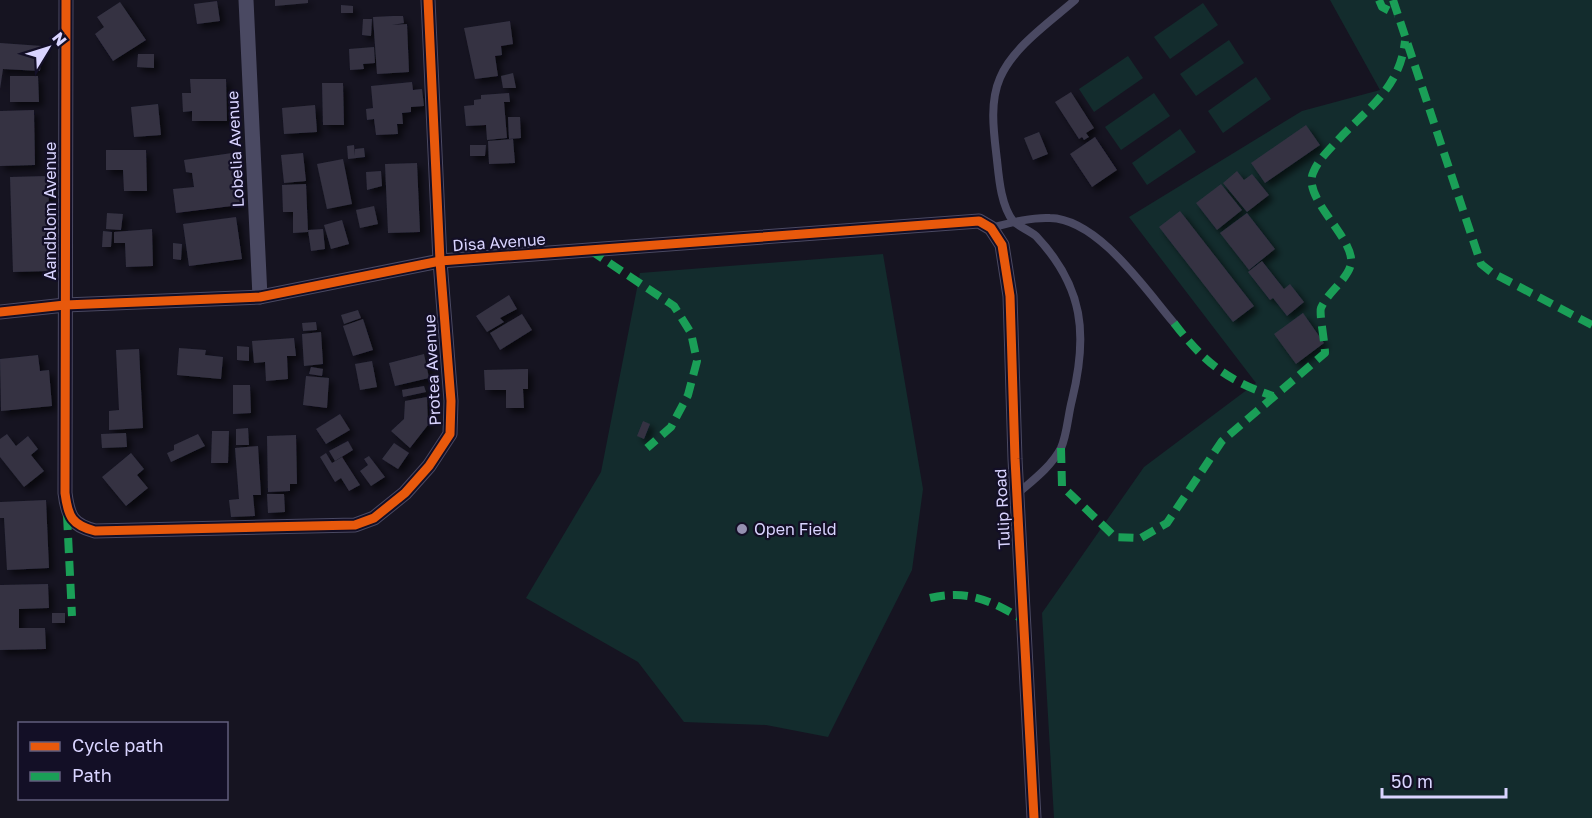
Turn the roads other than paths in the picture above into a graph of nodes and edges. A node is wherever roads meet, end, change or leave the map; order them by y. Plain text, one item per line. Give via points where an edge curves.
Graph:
1 (66, 0) edge
2 (246, 0) edge
3 (428, 0) edge
4 (1075, 0) edge
5 (1014, 222) junction
6 (991, 228) junction
7 (440, 261) junction
8 (260, 297) junction
9 (65, 305) junction
10 (0, 312) edge
11 (1174, 323) dead end
12 (65, 493) joint
13 (1017, 494) junction
14 (1035, 818) edge

1 - 9 street, Aandblom Avenue
2 - 8 street, Lobelia Avenue
3 - 7 street, Protea Avenue
4 - 5 lane via 1017,54 1000,77 995,95 993,124 998,168 1004,203
5 - 6 lane
5 - 11 lane via 1052,218 1080,227 1107,243
5 - 13 lane via 1034,234 1060,266 1077,301 1082,334 1079,370 1061,448 1040,475
6 - 7 street, Disa Avenue via 968,220
6 - 13 street, Tulip Road via 1002,245 1010,296
7 - 8 street, Disa Avenue
7 - 12 street, Protea Avenue via 450,434 411,486 374,518 333,527 95,531 74,521
8 - 9 street, Disa Avenue
9 - 10 street, Disa Avenue
9 - 12 street, Aandblom Avenue
13 - 14 street, Tulip Road

